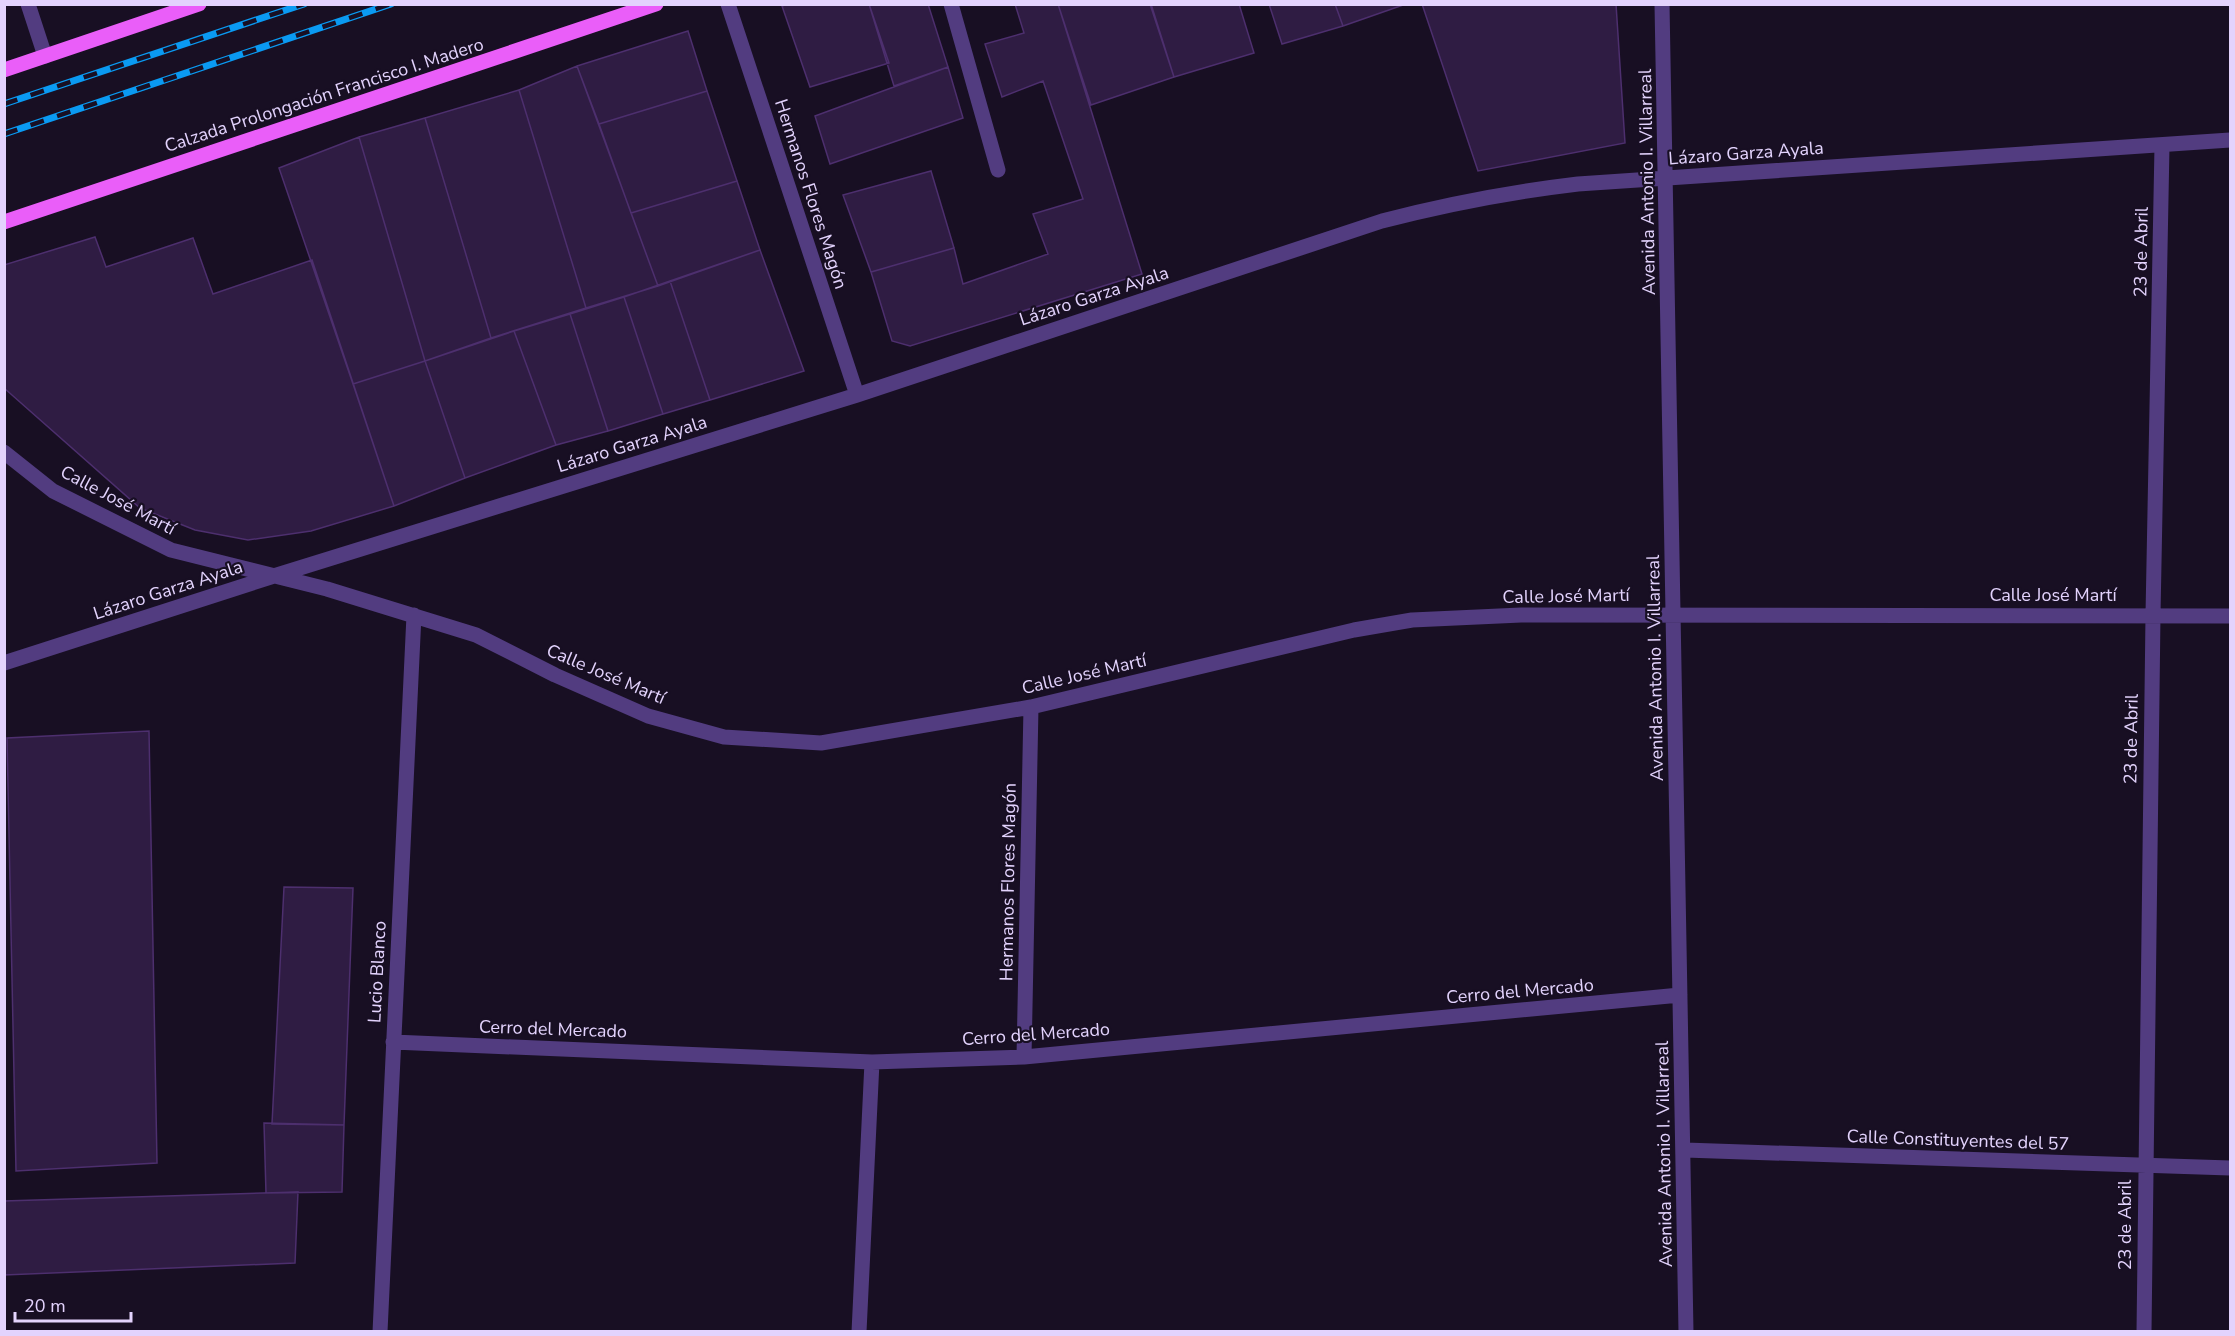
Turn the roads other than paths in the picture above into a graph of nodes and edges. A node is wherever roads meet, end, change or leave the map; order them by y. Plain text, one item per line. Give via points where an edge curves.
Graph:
1 (28, 4) edge
2 (199, 4) edge
3 (656, 4) edge
4 (728, 4) edge
5 (951, 4) edge
6 (1662, 4) edge
7 (45, 56) junction
8 (4, 70) edge
9 (2230, 140) edge
10 (2162, 146) junction
11 (998, 170) dead end
12 (1667, 177) junction
13 (4, 222) edge
14 (857, 395) junction
15 (4, 452) edge
16 (277, 575) junction
17 (414, 615) junction
18 (1674, 615) junction
19 (2153, 615) junction
20 (2230, 616) edge
21 (4, 663) edge
22 (1031, 707) junction
23 (1680, 995) junction
24 (393, 1042) junction
25 (1024, 1058) junction
26 (872, 1062) junction
27 (1685, 1150) junction
28 (2144, 1166) junction
29 (2230, 1168) edge
30 (380, 1332) edge
31 (858, 1332) edge
32 (1686, 1332) edge
33 (2144, 1332) edge

1 - 7 street
2 - 7 main road
3 - 13 main road, Calzada Prolongación Francisco I. Madero
4 - 14 street, Hermanos Flores Magón
5 - 11 street
6 - 12 street, Avenida Antonio I. Villarreal
7 - 8 main road
9 - 10 street, Lázaro Garza Ayala
10 - 12 street, Lázaro Garza Ayala
10 - 19 street, 23 de Abril
12 - 14 street, Lázaro Garza Ayala via 1503,192 1382,221
12 - 18 street, Avenida Antonio I. Villarreal
14 - 16 street, Lázaro Garza Ayala
15 - 16 street, Calle José Martí via 53,491 171,550
16 - 17 street, Calle José Martí
16 - 21 street, Lázaro Garza Ayala
17 - 22 street, Calle José Martí via 476,635 648,716 724,737 821,743
17 - 24 street, Lucio Blanco
18 - 19 street, Calle José Martí
18 - 22 street, Calle José Martí via 1412,620 1354,630
18 - 23 street, Avenida Antonio I. Villarreal
19 - 20 street, Calle José Martí
19 - 28 street, 23 de Abril
22 - 25 street, Hermanos Flores Magón
23 - 25 street, Cerro del Mercado
23 - 27 street, Avenida Antonio I. Villarreal
24 - 26 street, Cerro del Mercado
24 - 30 street, Lucio Blanco
25 - 26 street, Cerro del Mercado
26 - 31 street
27 - 28 street, Calle Constituyentes del 57
27 - 32 street, Avenida Antonio I. Villarreal
28 - 29 street, Calle Constituyentes del 57
28 - 33 street, 23 de Abril

